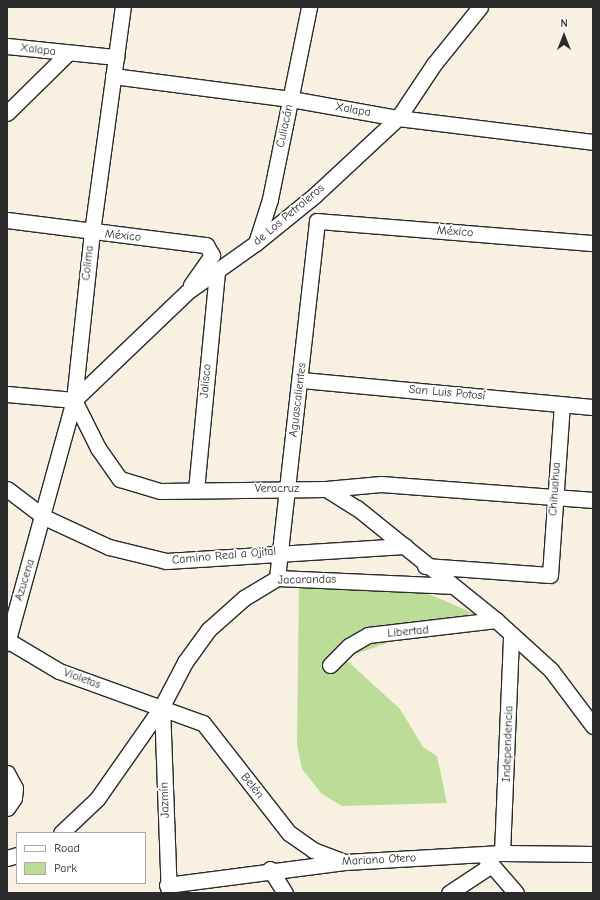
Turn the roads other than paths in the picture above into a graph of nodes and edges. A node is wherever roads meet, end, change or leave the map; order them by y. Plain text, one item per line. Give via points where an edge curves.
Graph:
1 (123, 7) edge
2 (309, 7) edge
3 (480, 7) edge
4 (7, 46) edge
5 (68, 53) junction
6 (116, 57) junction
7 (113, 76) junction
8 (290, 99) junction
9 (7, 113) edge
10 (398, 118) junction
11 (593, 142) edge
12 (7, 220) edge
13 (317, 222) joint
14 (92, 232) junction
15 (256, 243) junction
16 (593, 243) edge
17 (217, 272) junction
18 (187, 292) junction
19 (301, 380) junction
20 (7, 394) edge
21 (74, 400) junction
22 (562, 404) junction
23 (593, 407) edge
24 (7, 489) edge
25 (287, 489) junction
26 (326, 489) junction
27 (196, 490) junction
28 (554, 495) junction
29 (593, 500) edge
30 (44, 517) junction
31 (405, 546) junction
32 (279, 552) junction
33 (425, 566) junction
34 (277, 578) junction
35 (450, 586) junction
36 (496, 620) junction
37 (511, 636) junction
38 (7, 640) edge
39 (7, 643) edge
40 (330, 665) dead end
41 (162, 706) junction
42 (593, 726) edge
43 (7, 773) edge
44 (7, 808) edge
45 (62, 832) edge
46 (502, 853) junction
47 (593, 854) edge
48 (487, 860) junction
49 (345, 862) junction
50 (270, 869) junction
51 (168, 889) edge
52 (285, 893) edge
53 (449, 893) edge
54 (516, 893) edge

1 - 6 street, Colima
2 - 8 street, Culiacán
3 - 10 street, de Los Petroleros via 434,64
4 - 5 street, Xalapa
5 - 6 street, Xalapa
5 - 9 street
6 - 7 street, Colima
7 - 8 street, Xalapa
7 - 14 street, Colima
8 - 10 street, Xalapa
8 - 15 street, Culiacán via 270,199
10 - 11 street, Xalapa
10 - 15 street, de Los Petroleros via 315,195
12 - 14 street, México
13 - 16 street, México
13 - 19 street, Aguascalientes
14 - 18 street, México via 206,244 212,255
14 - 21 street, Colima
15 - 17 street, de Los Petroleros
17 - 18 street, de Los Petroleros
17 - 27 street, Jalisco
18 - 21 street, de Los Petroleros
19 - 22 street, San Luis Potosí
19 - 25 street, Aguascalientes
20 - 21 street
21 - 27 street, Veracruz via 98,448 120,479 160,491
21 - 30 street, Colima
22 - 23 street, San Luis Potosí
22 - 28 street, Chihuahua
24 - 30 street, Camino Real a Ojital
25 - 26 street, Veracruz
25 - 27 street, Veracruz
25 - 32 street, Aguascalientes
26 - 28 street, Veracruz via 381,484
26 - 31 street via 357,508
28 - 29 street, Veracruz
28 - 33 street, Chihuahua via 550,575
30 - 32 street, Camino Real a Ojital via 109,547 166,561
30 - 38 street, Azucena
31 - 32 street, Camino Real a Ojital
31 - 33 street
32 - 34 street, Aguascalientes
33 - 35 street
34 - 35 street, Jacarandas
34 - 41 street, Jacarandas via 244,598 208,630 185,662
35 - 36 street
36 - 37 street
36 - 40 street, Libertad via 368,636 349,646
37 - 42 street via 550,670
37 - 46 street, Independencia
38 - 39 street, Azucena
38 - 41 street, Violetas via 59,671
41 - 45 street, Jacarandas via 98,798
41 - 49 street, Belén via 203,723 289,833 313,850
41 - 51 street, Jazmín
43 - 44 street via 15,788 14,798
46 - 47 street, Mariano Otero
46 - 48 street, Mariano Otero
48 - 49 street, Mariano Otero
48 - 53 street
48 - 54 street
49 - 50 street, Mariano Otero
50 - 51 street, Mariano Otero
50 - 52 street

